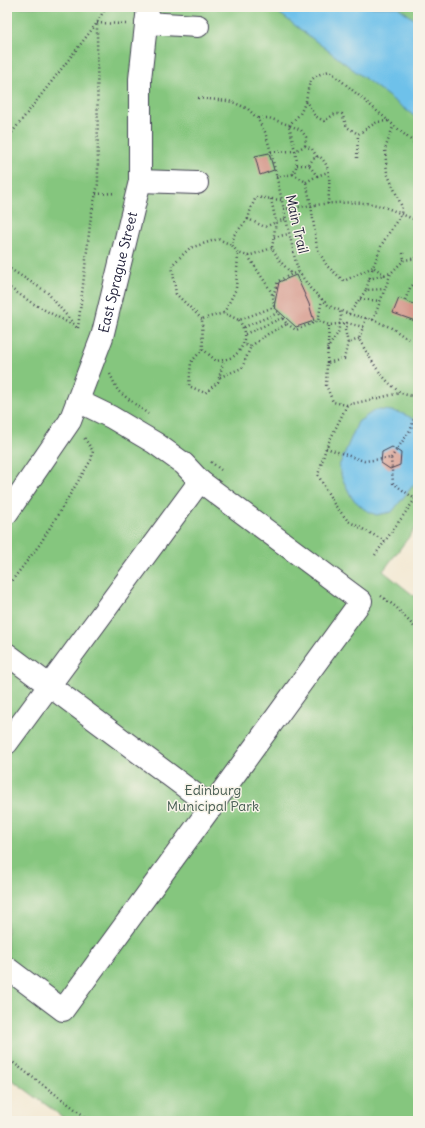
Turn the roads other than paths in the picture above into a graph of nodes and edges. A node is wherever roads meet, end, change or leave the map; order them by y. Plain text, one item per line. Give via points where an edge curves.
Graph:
1 (141, 18) edge
2 (198, 26) dead end
3 (140, 181) junction
4 (197, 183) dead end
5 (78, 401) junction
6 (200, 481) junction
7 (7, 513) edge
8 (7, 654) edge
9 (49, 686) junction
10 (7, 743) edge
11 (212, 807) junction
12 (7, 968) edge

1 - 2 street
1 - 3 street, East Sprague Street
3 - 4 street
3 - 5 street, East Sprague Street via 102,338
5 - 6 street via 155,443 184,464
5 - 7 street, East Sprague Street via 70,421
6 - 9 street
6 - 11 street via 361,601
8 - 9 street
9 - 10 street
9 - 11 street
11 - 12 street via 62,1010

